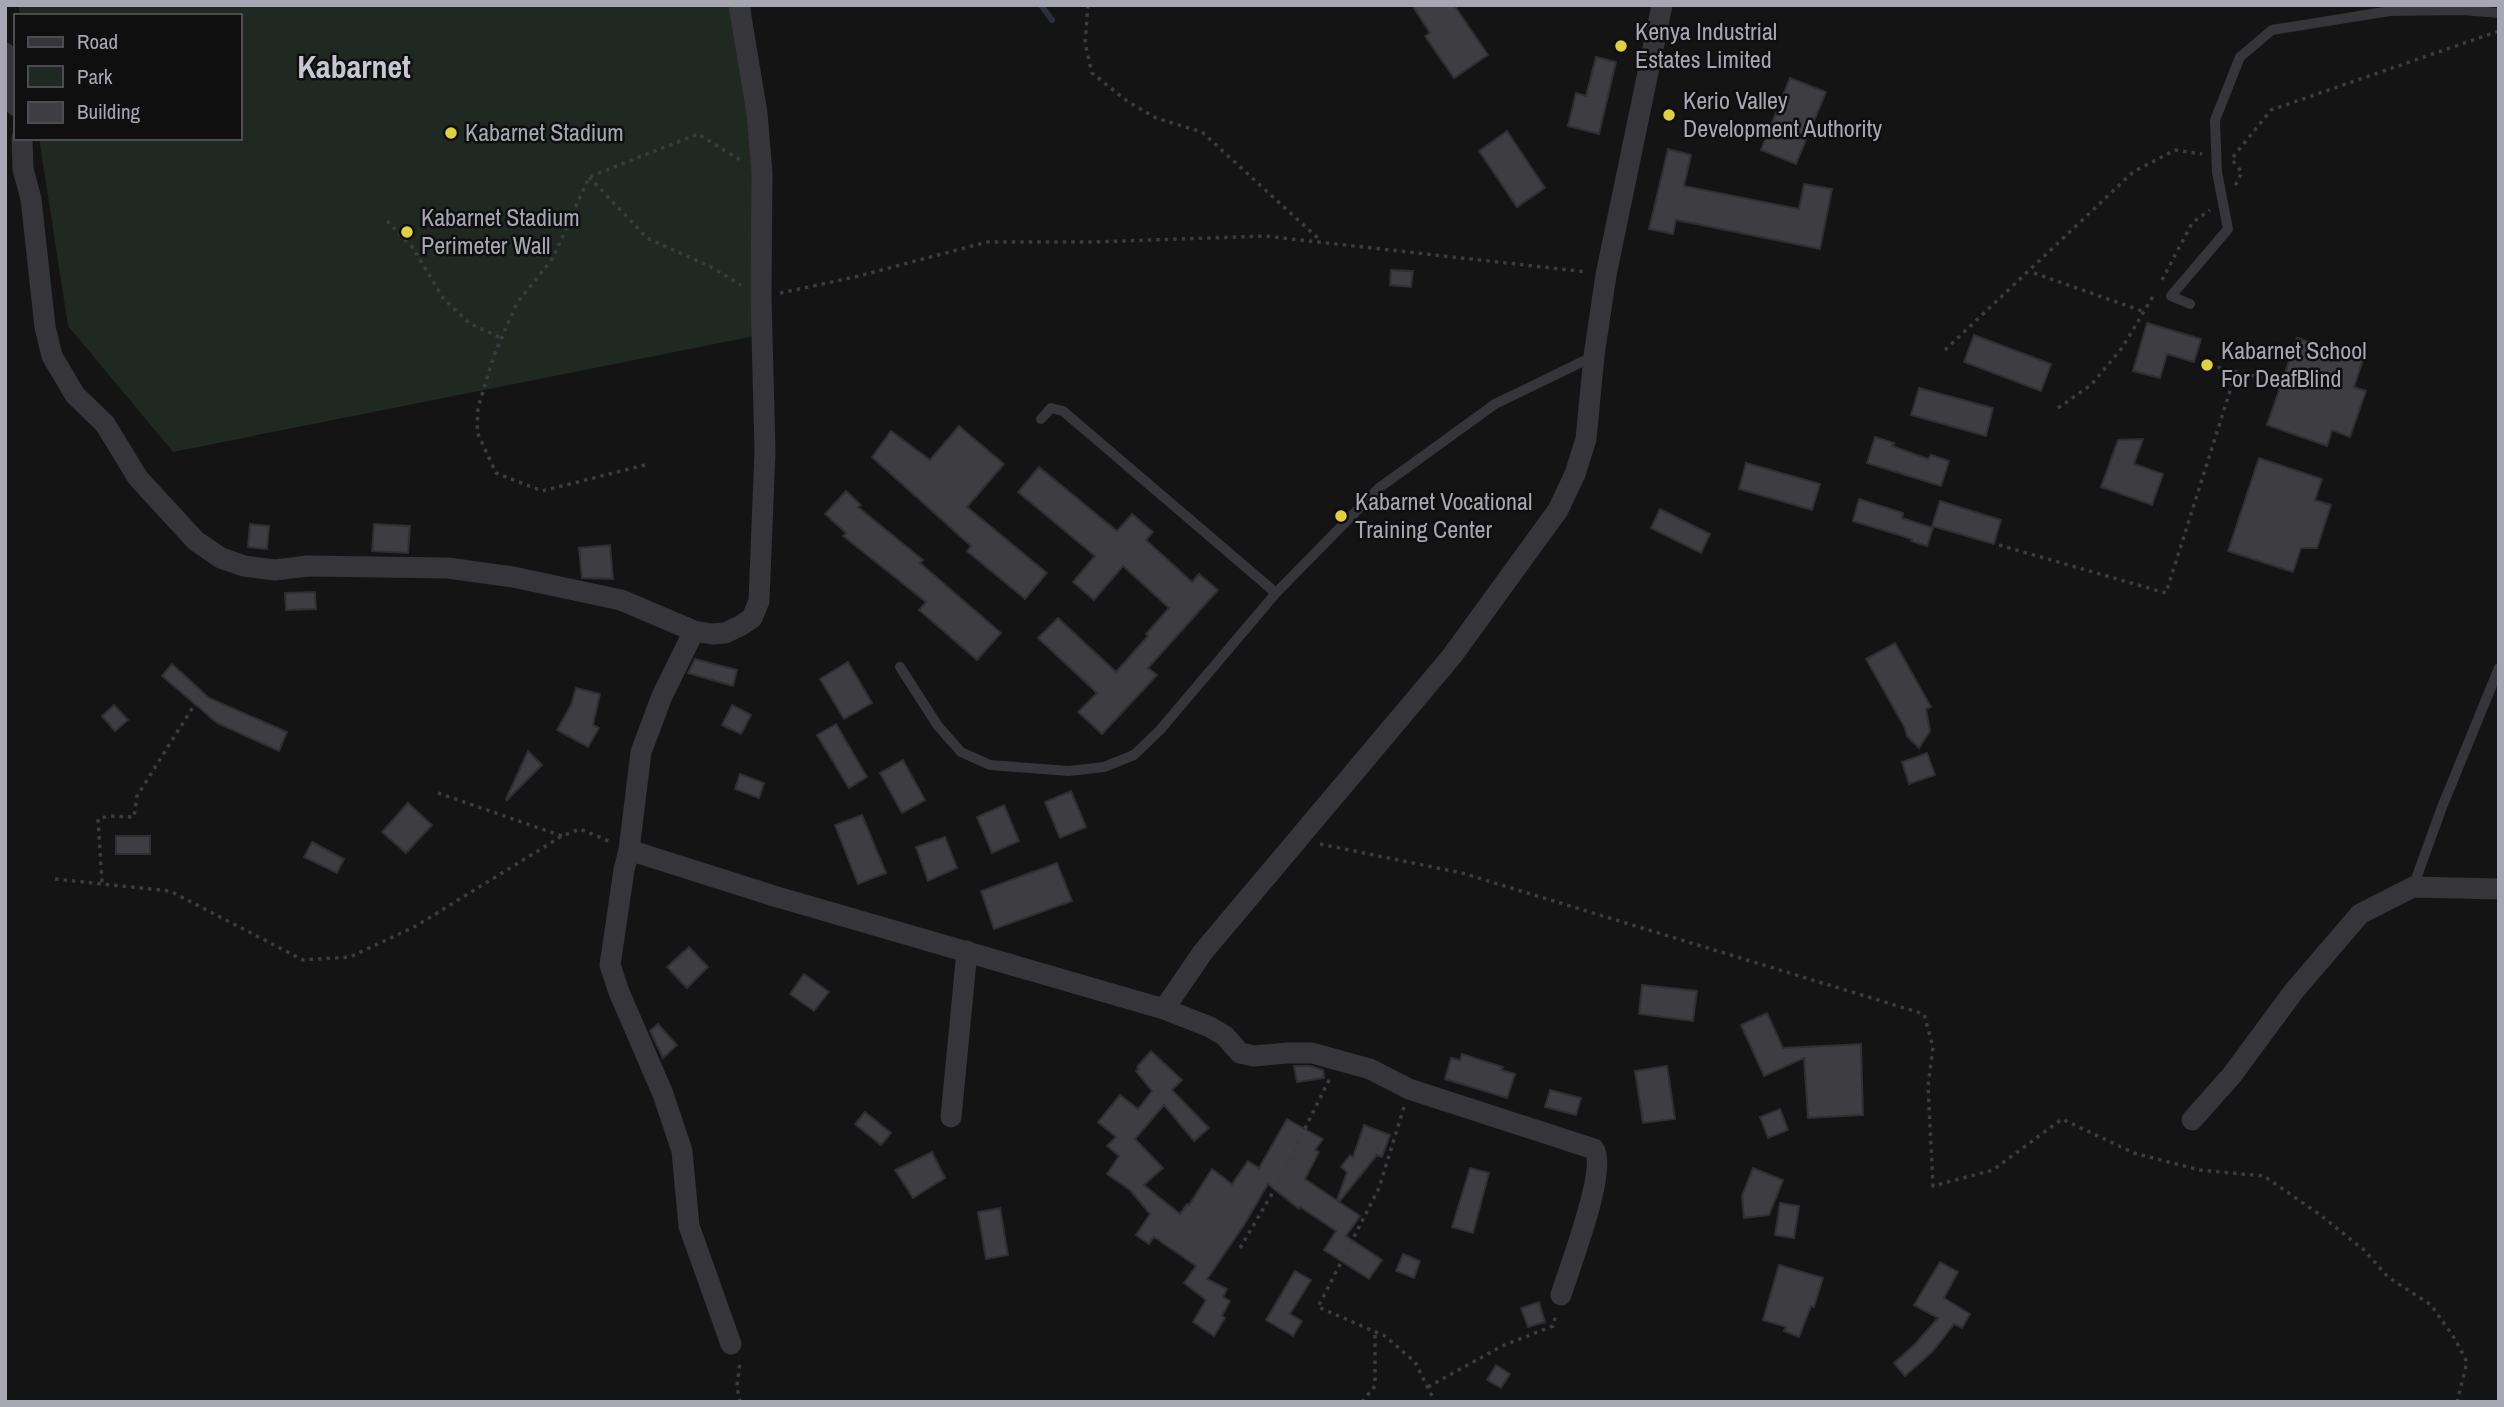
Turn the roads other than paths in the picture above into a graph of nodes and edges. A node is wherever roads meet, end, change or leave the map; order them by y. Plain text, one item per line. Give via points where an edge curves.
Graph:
1 (739, 5) edge
2 (1661, 5) edge
3 (2499, 13) edge
4 (5, 53) edge
5 (14, 96) edge
6 (22, 140) edge
7 (2190, 304) dead end
8 (1594, 356) junction
9 (1041, 419) dead end
10 (1276, 593) junction
11 (695, 631) junction
12 (900, 667) dead end
13 (2499, 668) edge
14 (629, 850) junction
15 (2413, 887) junction
16 (2499, 889) edge
17 (967, 951) junction
18 (1164, 1009) junction
19 (951, 1117) dead end
20 (2192, 1120) dead end
21 (1561, 1295) road end
22 (731, 1344) road end

1 - 11 street via 758,113 762,173 765,451 759,601 752,618 725,633
2 - 8 street
3 - 7 lane via 2390,11 2272,30 2241,57 2215,120 2217,172 2228,229 2171,296
4 - 5 street
6 - 11 street via 52,356 75,395 105,424 138,478 195,541 220,558 275,570 308,566 449,568 513,577 621,600
8 - 10 lane via 1495,404 1379,488
8 - 18 street via 1586,439 1558,510 1452,656 1203,953
9 - 10 lane via 1051,408 1062,411
10 - 12 lane via 1160,730 1134,755 1104,767 1069,771 990,765 961,752 938,726
11 - 14 street via 662,696 641,752
13 - 15 lane
14 - 17 street
14 - 22 street via 610,965 682,1151 690,1226
15 - 16 street
15 - 20 street via 2360,914
17 - 18 street
17 - 19 street
18 - 21 street via 1210,1027 1240,1053 1312,1053 1370,1069 1409,1088 1594,1149 1598,1164 1594,1190

